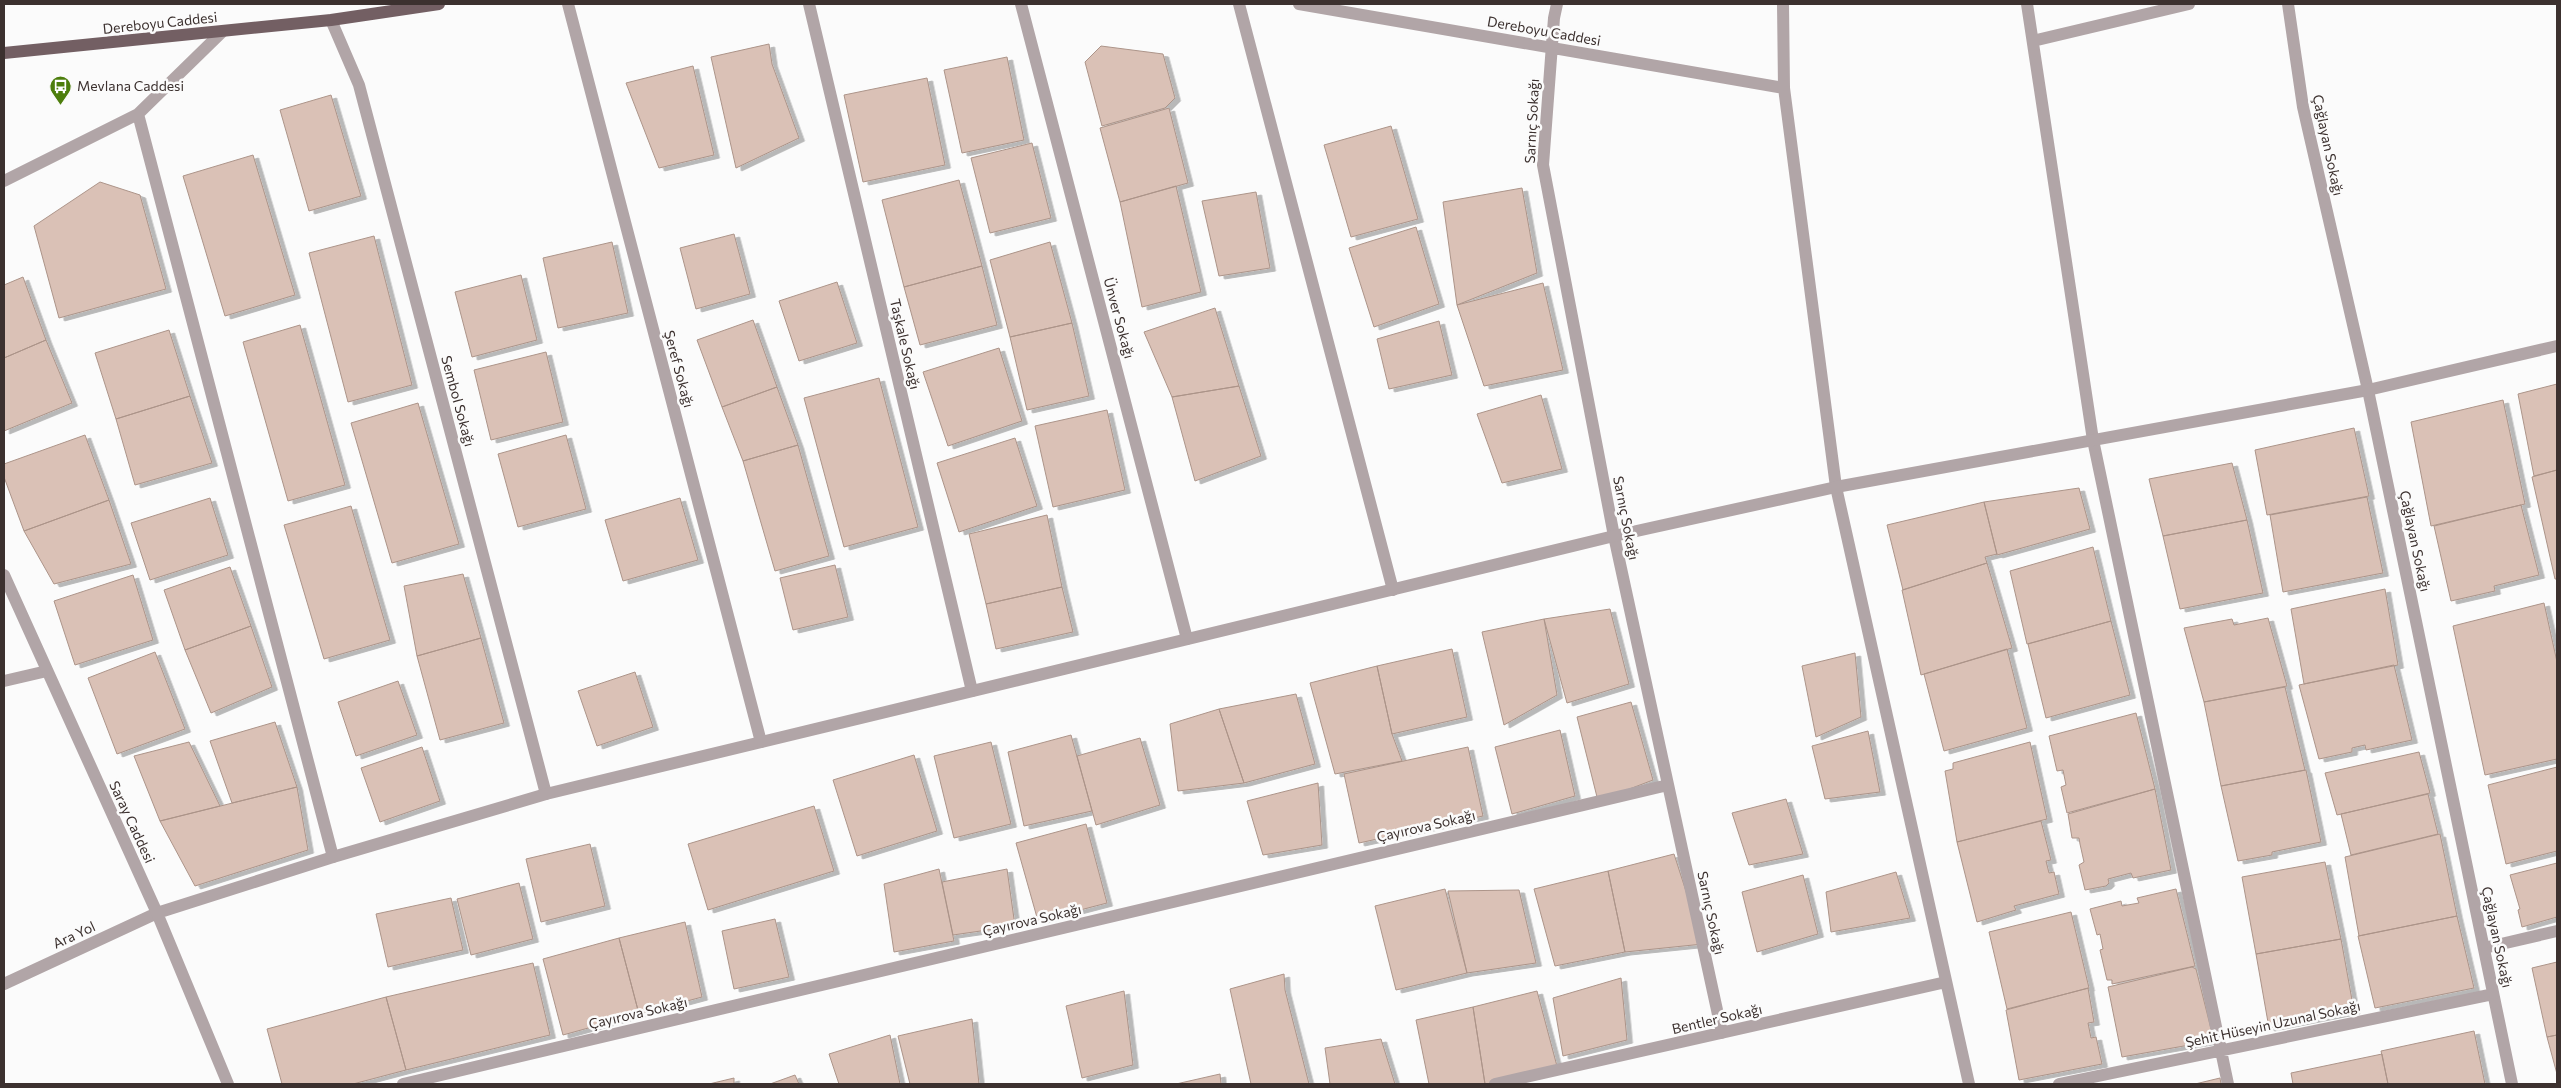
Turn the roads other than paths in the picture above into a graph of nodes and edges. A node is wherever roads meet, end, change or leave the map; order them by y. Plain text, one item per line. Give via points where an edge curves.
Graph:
1 (439, 4) edge
2 (568, 4) edge
3 (809, 4) edge
4 (1021, 4) edge
5 (1239, 4) edge
6 (1299, 4) edge
7 (1557, 4) edge
8 (1782, 4) edge
9 (2027, 4) edge
10 (2189, 4) edge
11 (2288, 4) edge
12 (331, 20) junction
13 (222, 32) junction
14 (2033, 42) junction
15 (1551, 47) junction
16 (4, 53) edge
17 (1784, 88) junction
18 (138, 114) junction
19 (4, 181) edge
20 (2557, 346) edge
21 (2368, 390) junction
22 (2093, 440) junction
23 (1836, 487) junction
24 (1614, 536) junction
25 (4, 575) edge
26 (1393, 590) junction
27 (1188, 639) junction
28 (47, 671) junction
29 (4, 681) edge
30 (972, 692) junction
31 (761, 742) junction
32 (1668, 784) junction
33 (546, 794) junction
34 (333, 857) junction
35 (157, 913) junction
36 (2557, 931) edge
37 (2484, 948) junction
38 (1946, 982) junction
39 (4, 984) edge
40 (2493, 994) junction
41 (1722, 1033) junction
42 (2220, 1051) junction
43 (228, 1084) edge
44 (403, 1084) edge
45 (1495, 1084) edge
46 (1969, 1084) edge
47 (2059, 1084) edge
48 (2228, 1084) edge
49 (2512, 1084) edge

1 - 12 main road, Dereboyu Caddesi
2 - 31 street, Şeref Sokağı
3 - 30 street, Taşkale Sokağı
4 - 27 street, Ünver Sokağı
5 - 26 street
6 - 15 street, Dereboyu Caddesi
7 - 15 street, Sarnıç Sokağı
8 - 17 street
9 - 14 street
10 - 14 street
11 - 21 street, Çağlayan Sokağı via 2303,107
12 - 13 main road, Dereboyu Caddesi
12 - 33 street, Sembol Sokağı via 359,85
13 - 16 main road, Dereboyu Caddesi
13 - 18 street
14 - 22 street
15 - 17 street, Dereboyu Caddesi
15 - 24 street, Sarnıç Sokağı via 1543,165
17 - 23 street
18 - 19 street
18 - 34 street
20 - 21 street, Ara Yol
21 - 22 street, Ara Yol
21 - 37 street, Çağlayan Sokağı
22 - 23 street, Ara Yol
22 - 42 street
23 - 24 street, Ara Yol
23 - 38 street
24 - 26 street, Ara Yol
24 - 32 street, Sarnıç Sokağı
25 - 28 street, Saray Caddesi
26 - 27 street, Ara Yol
27 - 30 street, Ara Yol
28 - 29 street
28 - 35 street, Saray Caddesi
30 - 31 street, Ara Yol
31 - 33 street, Ara Yol
32 - 41 street, Sarnıç Sokağı
32 - 44 street, Çayırova Sokağı
33 - 34 street, Ara Yol
34 - 35 street, Ara Yol
35 - 39 street, Ara Yol
35 - 43 street, Saray Caddesi
36 - 37 street
37 - 40 street, Çağlayan Sokağı
38 - 41 street, Bentler Sokağı
38 - 46 street
40 - 42 street, Şehit Hüseyin Uzunal Sokağı
40 - 49 street, Çağlayan Sokağı
41 - 45 street, Bentler Sokağı
42 - 47 street, Şehit Hüseyin Uzunal Sokağı
42 - 48 street

